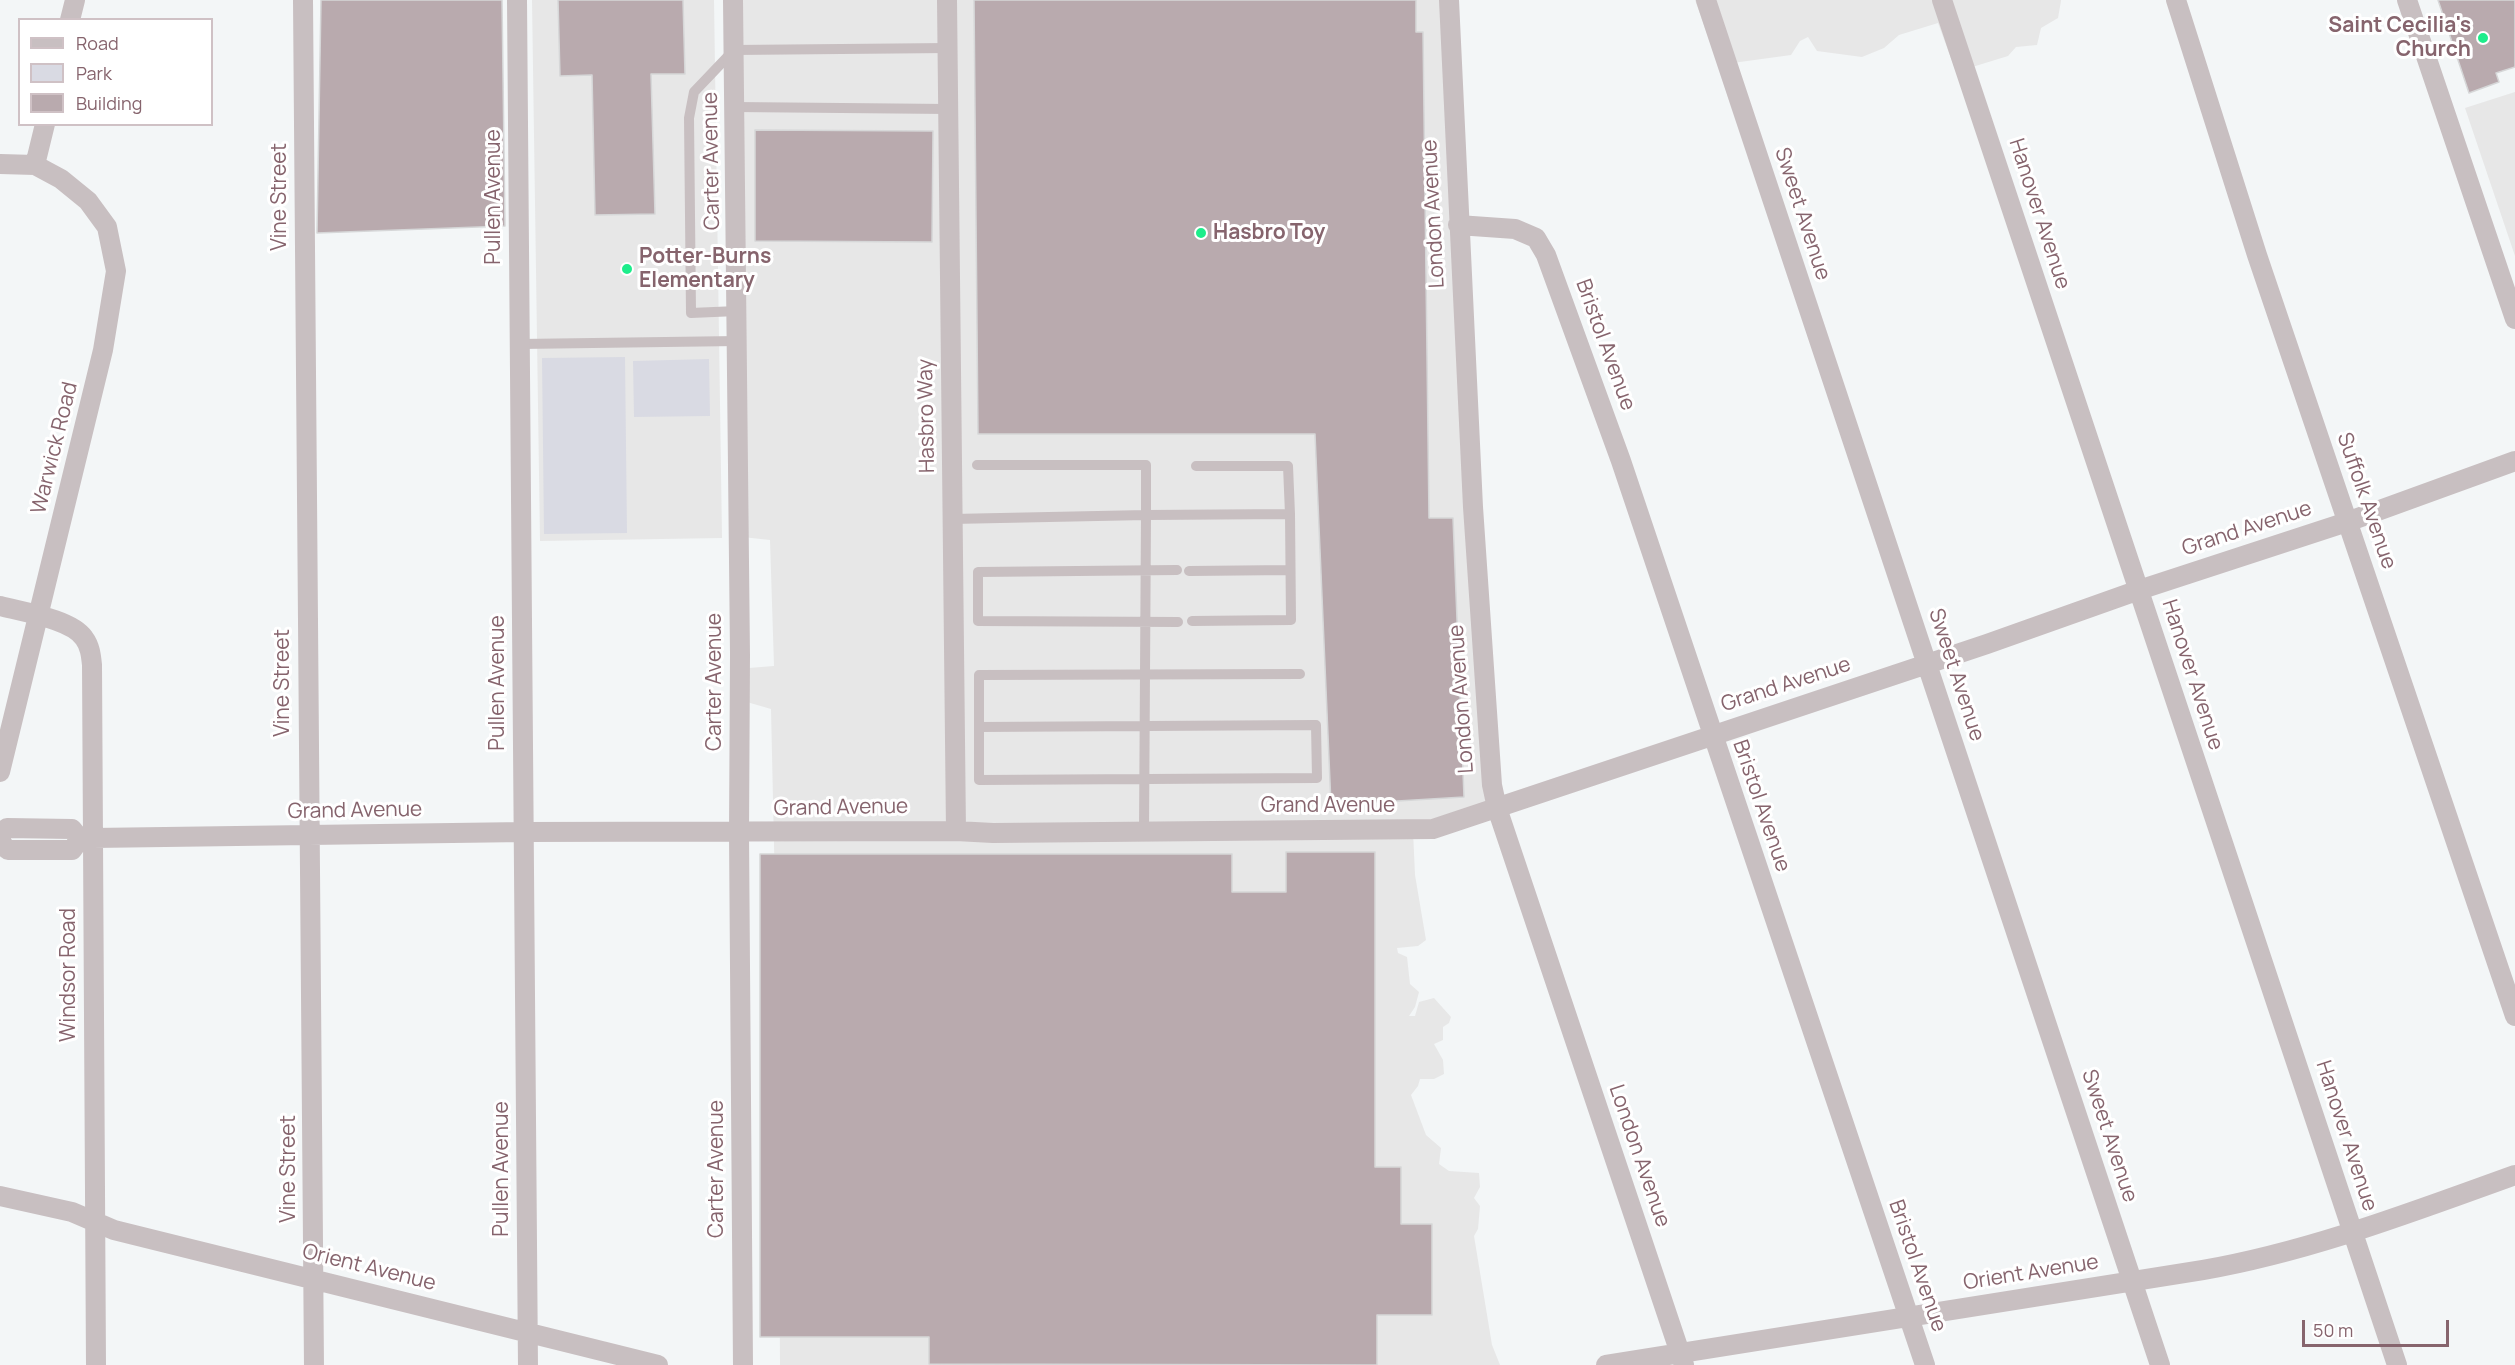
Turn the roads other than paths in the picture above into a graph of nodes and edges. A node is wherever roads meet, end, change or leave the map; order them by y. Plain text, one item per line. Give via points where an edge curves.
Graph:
1 (75, 0) edge
2 (303, 0) edge
3 (517, 0) edge
4 (733, 0) edge
5 (947, 0) edge
6 (1449, 0) edge
7 (1706, 0) edge
8 (1942, 0) edge
9 (2176, 0) edge
10 (2407, 0) edge
11 (70, 18) edge
12 (948, 48) junction
13 (734, 50) junction
14 (735, 107) junction
15 (948, 109) junction
16 (45, 126) edge
17 (0, 164) edge
18 (35, 165) junction
19 (1458, 225) junction
20 (737, 311) junction
21 (2515, 319) edge
22 (738, 341) junction
23 (520, 344) junction
24 (2515, 461) edge
25 (977, 465) dead end
26 (1196, 466) dead end
27 (1290, 514) junction
28 (1146, 515) junction
29 (952, 519) junction
30 (2348, 522) junction
31 (1177, 570) dead end
32 (1290, 570) junction
33 (1146, 571) junction
34 (1189, 571) dead end
35 (2139, 590) junction
36 (0, 606) edge
37 (38, 616) junction
38 (1192, 621) dead end
39 (1147, 622) junction
40 (1178, 622) dead end
41 (1927, 663) junction
42 (1300, 674) dead end
43 (1147, 675) junction
44 (979, 727) junction
45 (1146, 728) junction
46 (1712, 735) junction
47 (0, 772) edge
48 (1145, 778) junction
49 (1497, 808) junction
50 (956, 831) junction
51 (1144, 831) junction
52 (524, 832) junction
53 (739, 833) junction
54 (309, 836) junction
55 (0, 837) edge
56 (86, 838) junction
57 (0, 843) edge
58 (2515, 1016) edge
59 (2515, 1175) edge
60 (0, 1196) edge
61 (96, 1222) junction
62 (2353, 1233) junction
63 (313, 1279) junction
64 (2132, 1281) junction
65 (1909, 1316) junction
66 (528, 1332) junction
67 (1682, 1359) edge
68 (96, 1365) edge
69 (314, 1365) edge
70 (528, 1365) edge
71 (658, 1365) edge
72 (743, 1365) edge
73 (1606, 1365) edge
74 (1925, 1365) edge
75 (2160, 1365) edge
76 (2397, 1365) edge

1 - 11 street
2 - 54 street, Vine Street
3 - 23 street, Pullen Avenue
4 - 13 street, Carter Avenue
5 - 12 street, Hasbro Way
6 - 19 street, London Avenue
7 - 41 street, Sweet Avenue
8 - 35 street, Hanover Avenue
9 - 30 street, Suffolk Avenue
10 - 21 street
12 - 13 lane
12 - 15 street, Hasbro Way
13 - 14 street, Carter Avenue
13 - 20 lane via 694,92 688,118 691,313
14 - 15 lane
14 - 20 street, Carter Avenue
15 - 29 street, Hasbro Way
16 - 18 street
17 - 18 street
18 - 37 street, Warwick Road via 88,201 106,226 116,271 103,350
19 - 46 street, Bristol Avenue via 1515,229 1536,238 1546,255 1621,461
19 - 49 street, London Avenue via 1474,531 1492,785
20 - 22 street, Carter Avenue
22 - 23 lane
22 - 53 street, Carter Avenue
23 - 52 street, Pullen Avenue
24 - 30 street, Grand Avenue
25 - 28 lane via 1146,465
26 - 27 lane via 1288,466
27 - 28 lane
27 - 32 lane
28 - 29 lane
28 - 33 lane
29 - 50 street, Hasbro Way
30 - 35 street, Grand Avenue
30 - 58 street, Suffolk Avenue
31 - 33 lane
32 - 34 lane
32 - 38 lane via 1291,621
33 - 39 lane
33 - 39 lane via 978,572 978,621
35 - 41 street, Grand Avenue
35 - 62 street, Hanover Avenue
36 - 37 street, Windsor Road
37 - 47 street, Warwick Road
37 - 56 street, Windsor Road via 70,626 90,648
39 - 40 lane
39 - 43 lane
41 - 46 street, Grand Avenue
41 - 64 street, Sweet Avenue
42 - 43 lane
43 - 44 lane via 979,675
43 - 45 lane
44 - 45 lane
44 - 48 lane via 979,780
45 - 48 lane
45 - 48 lane via 1316,725 1317,778
46 - 49 street, Grand Avenue
46 - 65 street, Bristol Avenue
48 - 51 lane
49 - 51 street, Grand Avenue via 1433,829
49 - 67 street, London Avenue
50 - 51 street, Grand Avenue
50 - 53 street, Grand Avenue
52 - 53 street, Grand Avenue
52 - 54 street, Grand Avenue
52 - 66 street, Pullen Avenue
53 - 72 street, Carter Avenue
54 - 56 street, Grand Avenue
54 - 63 street, Vine Street
55 - 56 street, Grand Avenue via 7,828 72,829
56 - 57 street, Grand Avenue via 72,850 8,850
56 - 61 street, Windsor Road
59 - 62 street, Orient Avenue
60 - 61 street, Orient Avenue via 72,1212
61 - 63 street, Orient Avenue via 114,1230
61 - 68 street, Windsor Road
62 - 64 street, Orient Avenue via 2262,1259
62 - 76 street, Hanover Avenue
63 - 66 street, Orient Avenue
63 - 69 street, Vine Street
64 - 65 street, Orient Avenue
64 - 75 street, Sweet Avenue
65 - 67 street, Orient Avenue
65 - 74 street, Bristol Avenue
66 - 70 street, Pullen Avenue
66 - 71 street, Orient Avenue
67 - 73 street, Orient Avenue

